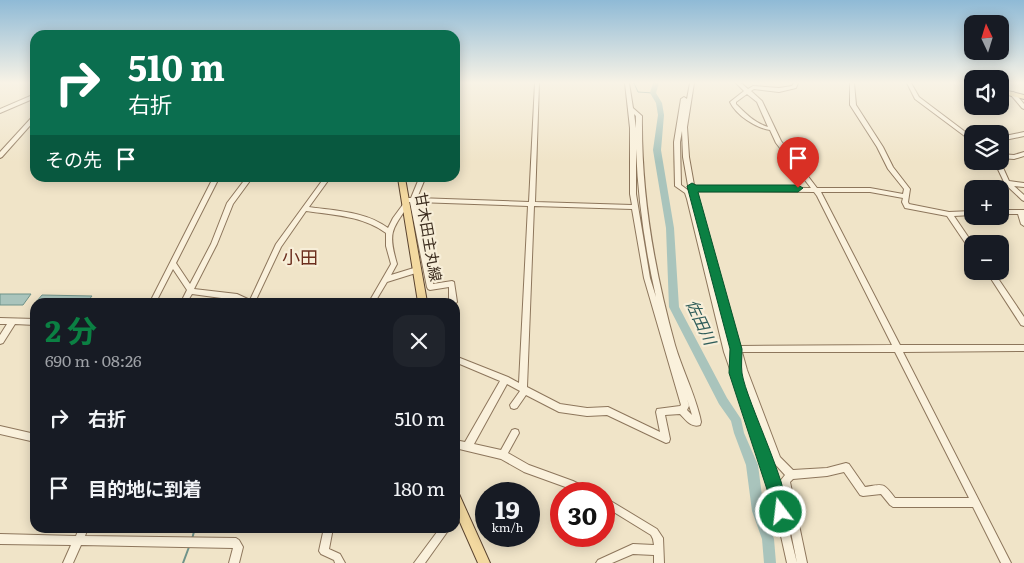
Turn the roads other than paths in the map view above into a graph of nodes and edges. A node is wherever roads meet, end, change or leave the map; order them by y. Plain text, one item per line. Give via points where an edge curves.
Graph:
1 (536, 109) edge
2 (630, 109) joint
3 (683, 109) edge
4 (686, 109) edge
5 (739, 109) edge
6 (762, 109) edge
7 (855, 109) edge
8 (932, 109) edge
9 (30, 123) edge
10 (772, 129) junction
11 (964, 133) edge
12 (1024, 134) edge
13 (1009, 137) edge
14 (1024, 154) edge
15 (0, 156) edge
16 (1009, 157) edge
17 (214, 182) edge
18 (246, 182) edge
19 (324, 182) edge
20 (402, 182) edge
21 (420, 182) edge
22 (1009, 183) edge
23 (1009, 185) edge
24 (1024, 185) edge
25 (815, 188) junction
26 (689, 189) junction
27 (906, 197) junction
28 (1024, 199) edge
29 (408, 201) junction
30 (532, 203) junction
31 (636, 207) junction
32 (306, 209) junction
33 (1009, 212) edge
34 (1023, 212) edge
35 (964, 213) edge
36 (949, 214) junction
37 (1024, 224) edge
38 (389, 232) junction
39 (964, 236) edge
40 (172, 263) junction
41 (417, 270) junction
42 (386, 278) junction
43 (995, 280) edge
44 (191, 291) junction
45 (155, 298) edge
46 (187, 298) edge
47 (240, 298) edge
48 (252, 298) edge
49 (374, 298) edge
50 (422, 298) edge
51 (453, 298) edge
52 (0, 322) edge
53 (14, 322) junction
54 (30, 322) edge
55 (1024, 323) edge
56 (0, 341) edge
57 (897, 348) junction
58 (1024, 348) edge
59 (736, 349) junction
60 (460, 361) edge
61 (735, 373) junction
62 (505, 380) junction
63 (524, 389) junction
64 (514, 405) dead end
65 (682, 410) junction
66 (0, 430) edge
67 (514, 433) dead end
68 (30, 437) edge
69 (460, 445) edge
70 (468, 446) junction
71 (503, 455) junction
72 (791, 475) junction
73 (564, 482) edge
74 (975, 503) junction
75 (615, 508) edge
76 (460, 517) edge
77 (82, 533) edge
78 (328, 533) edge
79 (441, 533) edge
80 (0, 539) edge
81 (79, 540) junction
82 (659, 550) junction
83 (68, 563) edge
84 (234, 563) edge
85 (340, 563) edge
86 (419, 563) edge
87 (484, 563) edge
88 (601, 563) edge
89 (660, 563) edge
90 (792, 563) edge
91 (802, 563) edge
92 (1006, 563) edge

1 - 30 street
2 - 31 street
2 - 65 street via 639,116 639,190 652,263 678,367 697,422
3 - 26 street via 677,155 678,186
4 - 26 street via 684,127
5 - 10 street via 753,122
6 - 10 street
7 - 27 street via 890,168 907,189
8 - 11 street
9 - 15 street
10 - 25 street via 782,147
12 - 13 street
14 - 16 street
17 - 40 street
18 - 44 street via 230,202
19 - 32 street
20 - 29 main road, 甘木田主丸線
21 - 29 street
22 - 24 street
23 - 28 street
25 - 26 street
25 - 27 street via 870,190
25 - 57 street
26 - 59 street
26 - 61 street
27 - 36 street via 909,207
29 - 30 street
29 - 38 street via 392,222
29 - 41 main road, 甘木田主丸線
29 - 51 street via 430,287 452,284
30 - 31 street
30 - 63 street
31 - 65 street via 647,278 685,406
32 - 38 street via 361,218
32 - 48 street via 278,246
33 - 34 street
34 - 37 street
35 - 36 street
36 - 39 street
38 - 42 street via 394,264
40 - 44 street
40 - 45 street
41 - 42 street
41 - 50 main road, 甘木田主丸線
42 - 49 street
43 - 55 street
44 - 46 street
44 - 47 street
52 - 53 street
53 - 54 street
53 - 56 street
57 - 58 street
57 - 59 street
57 - 74 street
59 - 61 street
59 - 72 street via 777,460
60 - 62 street
61 - 90 street via 773,482
62 - 63 street
62 - 70 street
63 - 64 street
63 - 65 street via 559,408 608,411 664,440 660,412
66 - 68 street
67 - 71 street
69 - 70 street
70 - 71 street
71 - 73 street via 526,469
72 - 74 street via 827,472 842,466 863,492 883,489 893,502
72 - 91 street via 785,480
74 - 92 street
75 - 82 street via 654,532
76 - 87 main road
77 - 81 street
78 - 85 street via 324,551 337,557
79 - 86 street
80 - 81 street
81 - 83 street
81 - 84 street via 236,543
82 - 88 street via 633,549
82 - 89 street

